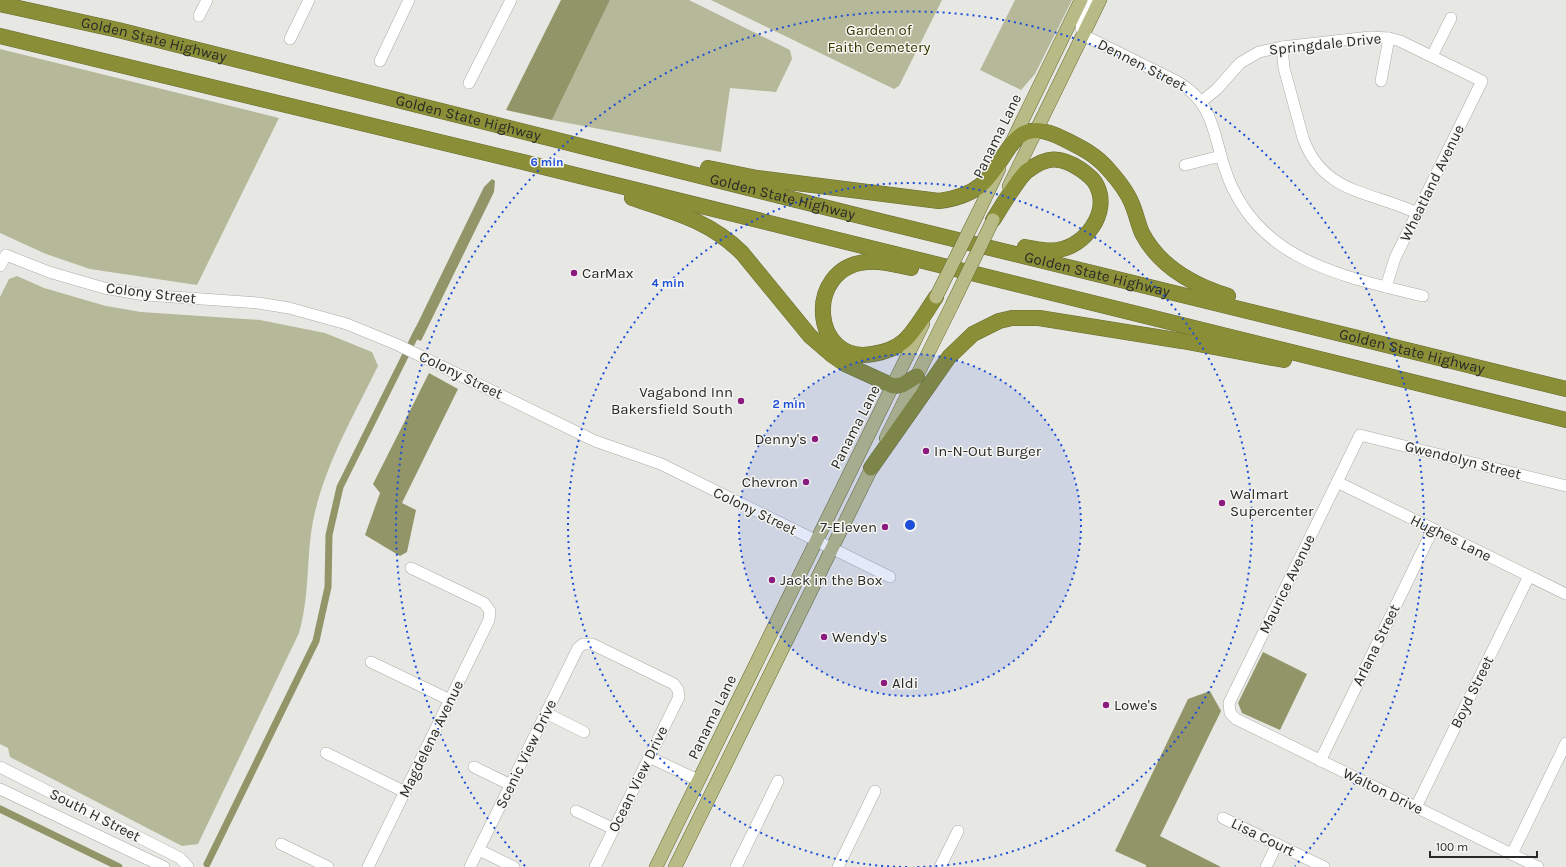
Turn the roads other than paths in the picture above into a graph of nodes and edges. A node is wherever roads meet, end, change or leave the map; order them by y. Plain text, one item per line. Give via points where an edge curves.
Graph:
1 (207, 0) edge
2 (309, 0) edge
3 (409, 0) edge
4 (511, 0) edge
5 (1081, 0) edge
6 (1089, 0) edge
7 (1100, 0) edge
8 (0, 4) edge
9 (199, 16) dead end
10 (1451, 18) dead end
11 (1083, 35) junction
12 (0, 36) edge
13 (1388, 38) junction
14 (290, 39) dead end
15 (1282, 47) junction
16 (1432, 56) junction
17 (380, 60) dead end
18 (1381, 81) dead end
19 (1482, 81) joint
20 (470, 83) dead end
21 (1202, 101) junction
22 (1036, 129) junction
23 (532, 134) junction
24 (1012, 142) junction
25 (1221, 156) junction
26 (523, 162) junction
27 (1185, 165) dead end
28 (1417, 213) junction
29 (993, 220) junction
30 (884, 222) junction
31 (0, 266) edge
32 (1386, 287) junction
33 (1051, 293) junction
34 (1424, 296) dead end
35 (936, 297) junction
36 (1370, 340) junction
37 (1339, 364) junction
38 (917, 376) junction
39 (893, 386) junction
40 (1566, 389) edge
41 (1566, 420) edge
42 (1360, 435) joint
43 (871, 468) junction
44 (1337, 482) junction
45 (1566, 486) edge
46 (1433, 529) junction
47 (816, 541) junction
48 (832, 549) junction
49 (411, 568) dead end
50 (1529, 576) junction
51 (890, 577) dead end
52 (1566, 594) edge
53 (785, 604) junction
54 (371, 662) dead end
55 (772, 671) junction
56 (678, 690) joint
57 (450, 700) junction
58 (546, 713) junction
59 (1230, 713) joint
60 (584, 732) dead end
61 (1566, 743) edge
62 (326, 753) dead end
63 (649, 757) junction
64 (1320, 760) junction
65 (0, 767) edge
66 (474, 767) dead end
67 (698, 780) junction
68 (778, 781) dead end
69 (511, 785) junction
70 (0, 789) edge
71 (875, 791) dead end
72 (405, 792) junction
73 (1416, 807) junction
74 (576, 811) dead end
75 (700, 815) junction
76 (1223, 818) dead end
77 (614, 829) junction
78 (674, 830) junction
79 (958, 831) dead end
80 (281, 844) dead end
81 (1277, 844) junction
82 (479, 850) junction
83 (1512, 854) junction
84 (164, 867) edge
85 (188, 867) edge
86 (328, 867) edge
87 (368, 867) edge
88 (470, 867) edge
89 (514, 867) edge
90 (595, 867) edge
91 (656, 867) edge
92 (675, 867) edge
93 (736, 867) edge
94 (838, 867) edge
95 (940, 867) edge
96 (1266, 867) edge
97 (1324, 867) edge
98 (1538, 867) edge

1 - 9 street
2 - 14 street
3 - 17 street
4 - 20 street
5 - 24 main road, Panama Lane
6 - 11 street, Dennen Street via 1081,17
7 - 11 main road
8 - 23 highway, Golden State Highway via 118,30
10 - 16 street
11 - 21 street, Dennen Street via 1178,82
11 - 22 main road
12 - 26 highway, Golden State Highway
13 - 15 street, Springdale Drive via 1370,37
13 - 16 street, Springdale Drive
13 - 18 street
15 - 21 street, Springdale Drive via 1249,57
15 - 28 street via 1284,68 1303,138 1320,168 1348,188
16 - 19 street, Springdale Drive
19 - 28 street, Wheatland Avenue
21 - 25 street, Dennen Street via 1211,118
22 - 24 highway via 1024,133
22 - 29 main road
22 - 36 highway via 1053,132 1091,153 1104,165 1132,203 1142,232 1151,246 1182,276 1210,290
23 - 24 highway via 757,178 939,201 961,197 980,185
23 - 30 highway, Golden State Highway
24 - 35 main road, Panama Lane, bridge
25 - 27 street
25 - 32 street, Dennen Street via 1240,200 1258,225 1283,248 1319,267
26 - 33 highway, Golden State Highway
26 - 39 highway via 707,225 742,253 821,347 845,364
28 - 32 street, Wheatland Avenue via 1392,265
29 - 30 highway via 1026,172 1045,160 1060,159 1071,163 1097,186 1099,207 1094,225 1082,239 1058,250 1040,250
29 - 38 main road, bridge
30 - 36 highway, Golden State Highway
31 - 47 street, Colony Street via 6,255 48,272 104,288 145,295 258,303 289,308 347,324 398,345 595,441 661,464
32 - 34 street, Dennen Street
33 - 35 highway via 866,262 848,267 834,278 823,302 823,320 830,337 837,345 850,352 866,355 884,352 905,340
33 - 37 highway, Golden State Highway
35 - 39 main road, Panama Lane
36 - 40 highway, Golden State Highway
37 - 41 highway, Golden State Highway
37 - 43 highway via 1315,366 1182,340 1039,318 1012,318 986,326 961,344 949,357
38 - 39 highway via 902,386
38 - 43 main road
39 - 47 main road, Panama Lane
42 - 44 street, Maurice Avenue
42 - 45 street, Gwendolyn Street
43 - 48 main road
44 - 46 street, Hughes Lane
44 - 59 street, Maurice Avenue via 1229,703
46 - 50 street, Hughes Lane
46 - 64 street, Arlana Street
47 - 48 street, Colony Street
47 - 53 main road, Panama Lane
48 - 51 street, Colony Street
48 - 55 main road
49 - 57 street, Magdelena Avenue via 484,603 490,611 489,620
50 - 52 street, Hughes Lane
50 - 73 street, Boyd Street
53 - 55 main road via 783,626 766,661
53 - 67 main road, Panama Lane
54 - 57 street
55 - 75 main road
56 - 58 street, Scenic View Drive via 674,684 599,647 584,644 578,648
56 - 63 street, Ocean View Drive via 678,697
57 - 72 street, Magdelena Avenue
58 - 60 street
58 - 69 street, Scenic View Drive
59 - 64 street, Walton Drive via 1236,719
61 - 83 street
62 - 72 street
63 - 67 street
63 - 77 street, Ocean View Drive
64 - 73 street, Walton Drive
65 - 85 street, South H Street via 180,858
66 - 69 street
67 - 75 main road via 703,786 698,802
67 - 78 main road, Panama Lane
68 - 93 street
69 - 82 street, Scenic View Drive
70 - 84 street, South H Street
71 - 94 street
72 - 87 street, Magdelena Avenue
73 - 83 street, Walton Drive
74 - 77 street
75 - 92 main road
76 - 81 street, Lisa Court
77 - 90 street, Ocean View Drive
78 - 91 main road, Panama Lane
78 - 92 main road via 675,842 670,858
79 - 95 street
80 - 86 street
81 - 96 street
81 - 97 street, Lisa Court
82 - 88 street, Scenic View Drive
82 - 89 street
83 - 98 street, Walton Drive

